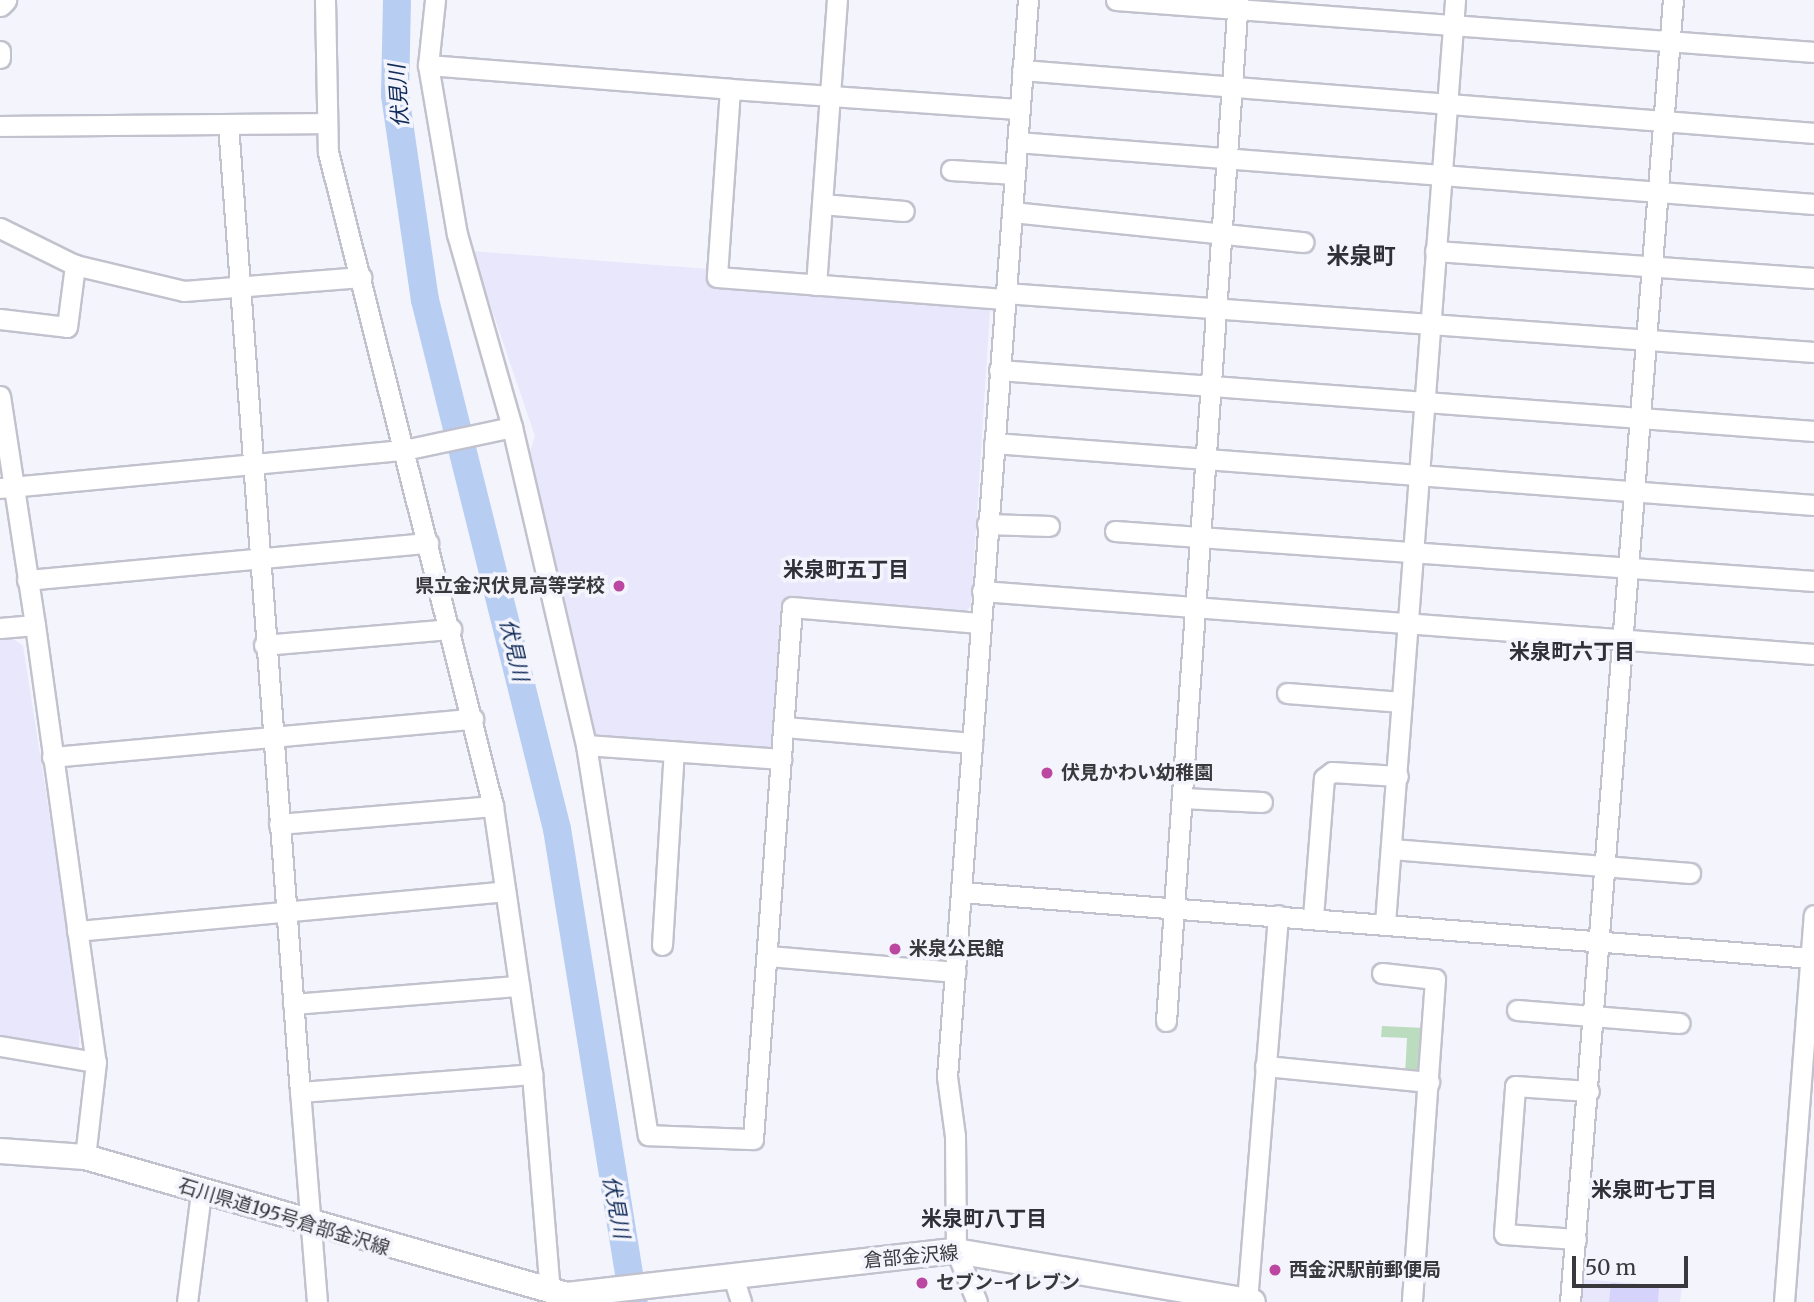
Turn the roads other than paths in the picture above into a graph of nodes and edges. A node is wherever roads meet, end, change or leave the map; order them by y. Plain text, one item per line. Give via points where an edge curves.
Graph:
1 (4, 0) edge
2 (325, 0) edge
3 (435, 0) edge
4 (837, 0) edge
5 (1028, 0) edge
6 (1116, 0) edge
7 (1455, 0) edge
8 (1673, 0) edge
9 (0, 4) edge
10 (1238, 4) edge
11 (1453, 22) junction
12 (1670, 38) junction
13 (0, 51) edge
14 (1814, 52) edge
15 (0, 58) edge
16 (428, 65) junction
17 (1022, 71) junction
18 (1234, 87) junction
19 (730, 89) junction
20 (830, 95) junction
21 (1446, 100) junction
22 (1018, 108) junction
23 (1662, 118) junction
24 (325, 123) junction
25 (228, 124) junction
26 (0, 126) edge
27 (1814, 133) edge
28 (1017, 142) junction
29 (1227, 161) junction
30 (951, 170) dead end
31 (1015, 174) junction
32 (1441, 176) junction
33 (1655, 192) junction
34 (822, 204) junction
35 (1814, 204) edge
36 (904, 211) dead end
37 (1012, 212) junction
38 (0, 228) edge
39 (1220, 234) junction
40 (1303, 242) dead end
41 (1435, 251) junction
42 (75, 265) junction
43 (1652, 268) junction
44 (361, 277) junction
45 (1814, 278) edge
46 (816, 285) junction
47 (239, 286) junction
48 (1005, 296) junction
49 (1214, 308) junction
50 (0, 319) edge
51 (1430, 323) junction
52 (1645, 338) junction
53 (1814, 352) edge
54 (999, 369) junction
55 (1209, 384) junction
56 (0, 396) edge
57 (1424, 400) junction
58 (1641, 416) junction
59 (508, 428) junction
60 (1814, 431) edge
61 (994, 443) junction
62 (410, 449) junction
63 (1204, 460) junction
64 (250, 466) junction
65 (1420, 475) junction
66 (6, 487) edge
67 (1636, 492) junction
68 (1814, 505) edge
69 (988, 524) junction
70 (1049, 526) dead end
71 (1115, 531) dead end
72 (1199, 537) junction
73 (428, 543) junction
74 (1413, 551) junction
75 (258, 559) junction
76 (1631, 566) junction
77 (27, 580) junction
78 (1814, 582) edge
79 (982, 591) junction
80 (1195, 606) junction
81 (978, 623) junction
82 (1407, 623) junction
83 (35, 625) junction
84 (0, 628) edge
85 (451, 629) junction
86 (1626, 639) junction
87 (264, 645) junction
88 (1814, 654) edge
89 (1287, 693) dead end
90 (1402, 702) junction
91 (473, 719) junction
92 (785, 727) junction
93 (272, 740) junction
94 (972, 743) junction
95 (586, 745) junction
96 (674, 751) junction
97 (52, 757) junction
98 (782, 759) junction
99 (1398, 776) junction
100 (1182, 798) junction
101 (1262, 802) dead end
102 (493, 806) junction
103 (279, 824) junction
104 (1392, 849) junction
105 (1608, 868) junction
106 (1690, 873) dead end
107 (505, 891) junction
108 (961, 892) junction
109 (1175, 907) junction
110 (286, 912) junction
111 (1278, 915) junction
112 (1814, 915) edge
113 (1313, 917) junction
114 (1385, 923) junction
115 (78, 931) junction
116 (1602, 941) junction
117 (662, 944) dead end
118 (769, 956) junction
119 (1811, 958) junction
120 (956, 972) junction
121 (1382, 973) dead end
122 (519, 986) junction
123 (293, 1004) junction
124 (1517, 1010) dead end
125 (1595, 1016) junction
126 (1166, 1021) dead end
127 (1679, 1023) dead end
128 (0, 1046) edge
129 (96, 1062) junction
130 (1265, 1066) junction
131 (532, 1074) junction
132 (1429, 1082) junction
133 (1589, 1091) junction
134 (300, 1092) junction
135 (0, 1151) edge
136 (85, 1157) junction
137 (201, 1192) junction
138 (308, 1223) junction
139 (1576, 1240) junction
140 (956, 1251) junction
141 (733, 1277) junction
142 (561, 1295) edge
143 (1247, 1301) edge
144 (187, 1302) edge
145 (317, 1302) edge
146 (741, 1302) edge
147 (977, 1302) edge
148 (1253, 1302) edge
149 (1412, 1302) edge
150 (1570, 1302) edge
151 (1784, 1302) edge

1 - 9 main road
2 - 24 street
3 - 16 street
4 - 20 street
5 - 17 street
6 - 10 street
7 - 11 street
8 - 12 street
10 - 11 street
10 - 18 street
11 - 12 street
11 - 21 street
12 - 14 street
12 - 23 street
13 - 15 street
16 - 19 street
16 - 59 street via 457,234
17 - 18 street
17 - 22 street
18 - 21 street
18 - 29 street
19 - 20 street
19 - 46 street via 717,277
20 - 22 street
20 - 34 street
21 - 23 street
21 - 32 street
22 - 28 street
23 - 27 street
23 - 33 street
24 - 25 street
24 - 44 street
25 - 26 street
25 - 47 street
28 - 29 street
28 - 31 street
29 - 32 street
29 - 39 street
30 - 31 street
31 - 37 street
32 - 33 street
32 - 41 street
33 - 35 street
33 - 43 street
34 - 36 street
34 - 46 street
37 - 39 street
37 - 48 street
38 - 42 street
39 - 40 street
39 - 49 street
41 - 43 street
41 - 51 street
42 - 47 street via 184,291
42 - 50 street via 67,327
43 - 45 street
43 - 52 street
44 - 47 street
44 - 62 street
46 - 48 street
47 - 64 street
48 - 49 street
48 - 54 street
49 - 51 street
49 - 55 street
51 - 52 street
51 - 57 street
52 - 53 street
52 - 58 street
54 - 55 street
54 - 61 street
55 - 57 street
55 - 63 street
56 - 66 street
57 - 58 street
57 - 65 street
58 - 60 street
58 - 67 street
59 - 62 street
59 - 95 street
61 - 63 street
61 - 69 street
62 - 64 street
62 - 73 street
63 - 65 street
63 - 72 street
64 - 66 street
64 - 75 street
65 - 67 street
65 - 74 street
66 - 77 street
67 - 68 street
67 - 76 street
69 - 70 street
69 - 79 street
71 - 72 street
72 - 74 street
72 - 80 street
73 - 75 street
73 - 85 street
74 - 76 street
74 - 82 street
75 - 77 street
75 - 87 street
76 - 78 street
76 - 86 street
77 - 83 street
79 - 80 street
79 - 81 street
80 - 82 street
80 - 100 street
81 - 92 street via 793,607
81 - 94 street
82 - 86 street
82 - 90 street
83 - 84 street
83 - 97 street
85 - 87 street
85 - 91 street
86 - 88 street
86 - 105 street
87 - 93 street
89 - 90 street
90 - 99 street
91 - 93 street
91 - 102 street
92 - 94 street
92 - 98 street
93 - 97 street
93 - 103 street
94 - 108 street
95 - 96 street
95 - 118 street via 648,1135 753,1139
96 - 98 street
96 - 117 street
97 - 115 street
98 - 118 street
99 - 104 street
99 - 113 street via 1332,772 1324,778
100 - 101 street
100 - 109 street
102 - 103 street
102 - 107 street
103 - 110 street
104 - 105 street
104 - 114 street
105 - 106 street
105 - 116 street
107 - 110 street
107 - 122 street
108 - 109 street
108 - 120 street
109 - 111 street
109 - 126 street
110 - 115 street
110 - 123 street
111 - 113 street
111 - 130 street
112 - 119 street
113 - 114 street
114 - 116 street
115 - 129 street
116 - 119 street
116 - 125 street
118 - 120 street
119 - 151 street
120 - 140 street via 947,1077
121 - 132 street via 1435,979
122 - 123 street
122 - 131 street
123 - 134 street
124 - 125 street
125 - 127 street
125 - 133 street
128 - 129 street
129 - 136 street
130 - 132 street
130 - 143 street
131 - 134 street
131 - 142 street
132 - 149 street
133 - 139 street
133 - 139 street via 1515,1086 1504,1234
134 - 138 street
135 - 136 main road, 石川県道195号倉部金沢線
136 - 137 main road, 石川県道195号倉部金沢線
137 - 138 main road, 石川県道195号倉部金沢線
137 - 144 street
138 - 142 main road, 石川県道195号倉部金沢線
138 - 145 street
139 - 150 street
140 - 141 main road, 倉部金沢線
140 - 143 main road, 倉部金沢線
140 - 147 street
141 - 142 main road, 倉部金沢線
141 - 146 street
143 - 148 main road, 倉部金沢線

